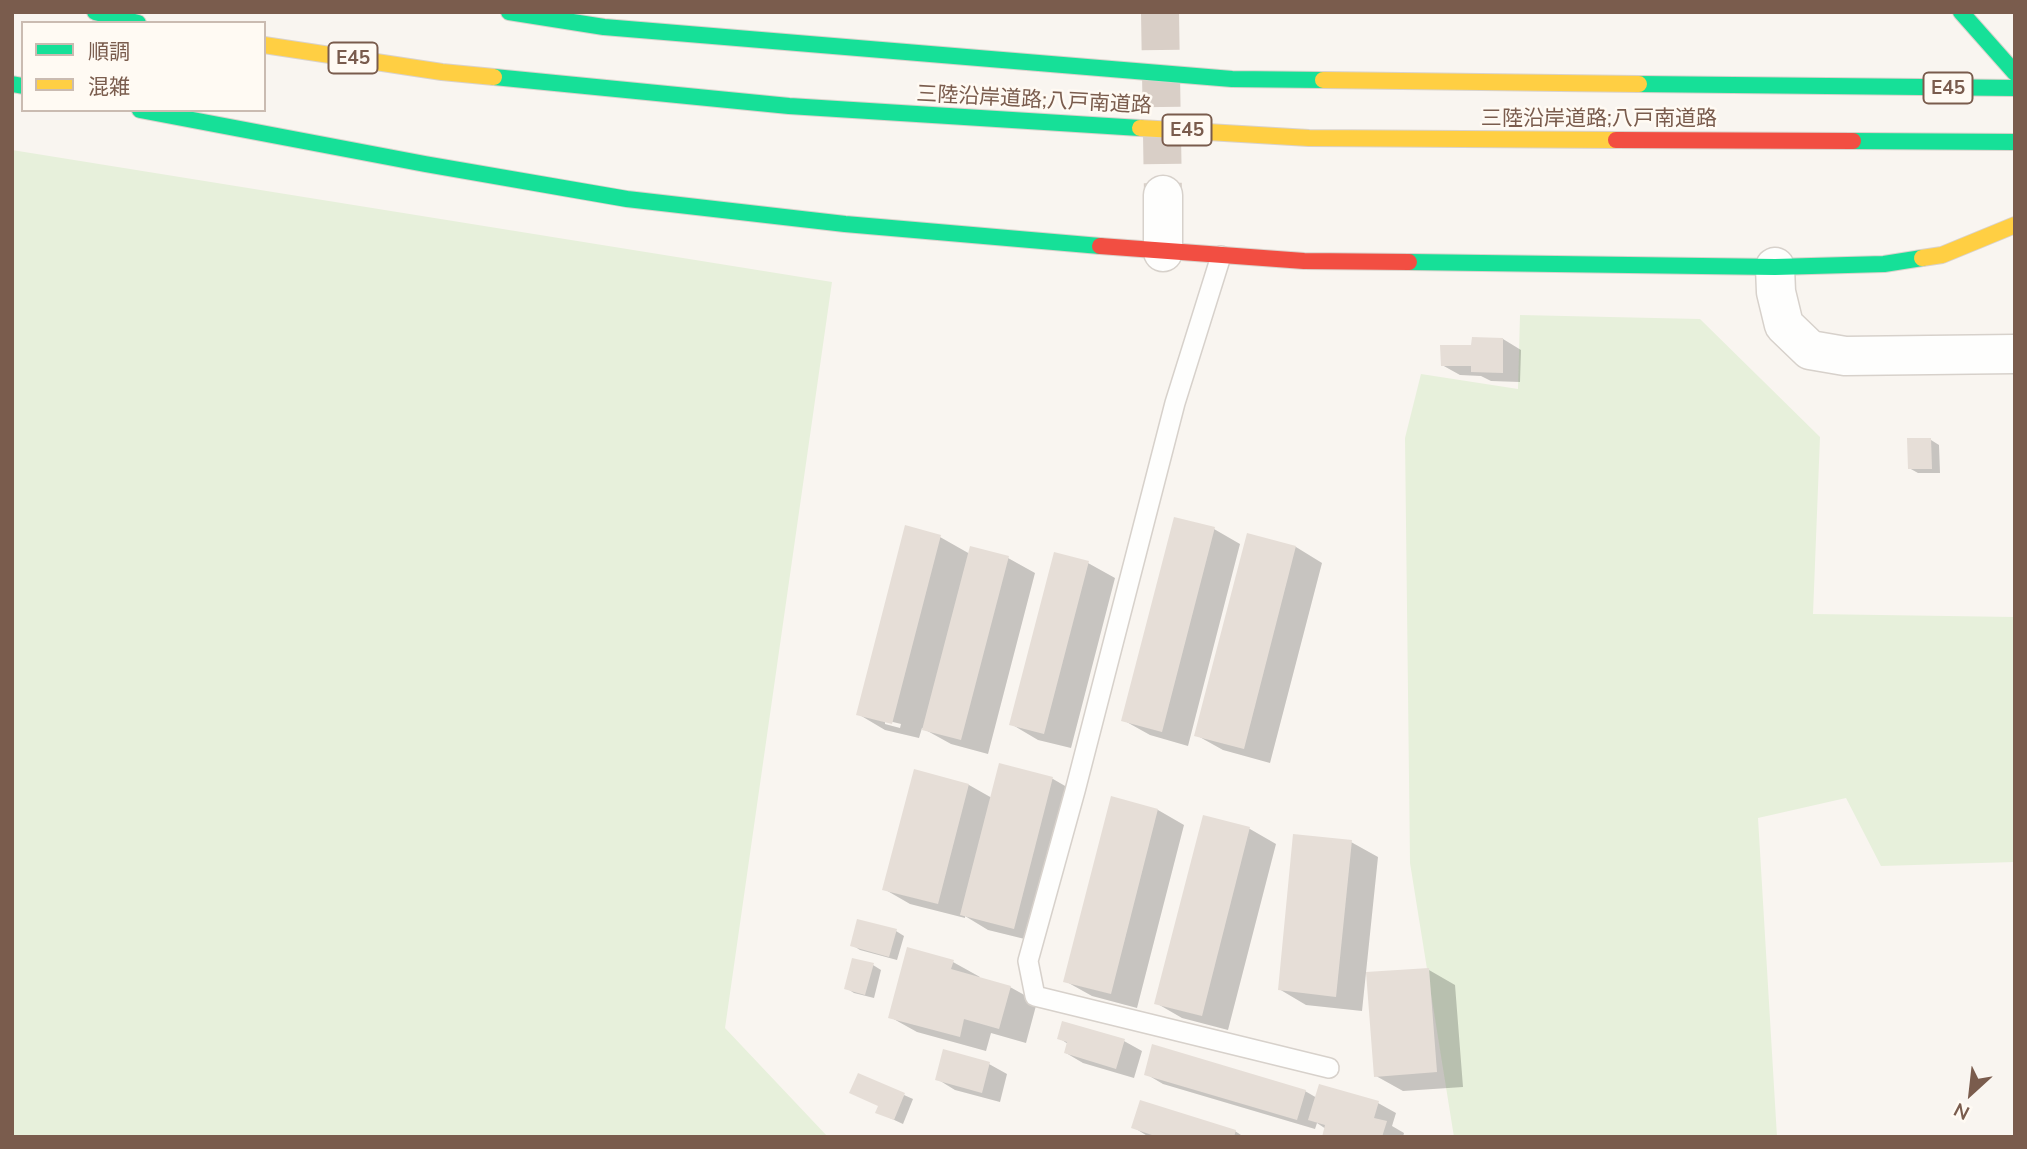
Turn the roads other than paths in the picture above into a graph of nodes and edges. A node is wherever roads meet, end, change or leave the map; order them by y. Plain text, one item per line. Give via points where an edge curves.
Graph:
1 (95, 12) edge
2 (509, 12) edge
3 (1961, 12) edge
4 (130, 21) edge
5 (266, 45) edge
6 (2015, 73) edge
7 (2015, 88) edge
8 (150, 112) edge
9 (2015, 142) edge
10 (1163, 195) tunnel mouth
11 (2015, 225) edge
12 (1163, 253) junction
13 (1221, 256) junction
14 (1774, 267) junction
15 (2015, 354) edge
16 (1329, 1068) dead end

1 - 4 main road
2 - 7 main road, 三陸沿岸道路;八戸南道路 / E45 via 604,27 1232,79
3 - 6 main road
5 - 9 main road, 三陸沿岸道路;八戸南道路 / E45 via 442,72 789,106 1281,136
8 - 12 main road via 627,199
10 - 12 street
11 - 14 main road via 1942,255 1884,264
12 - 13 main road
13 - 14 main road
13 - 16 lane via 1175,403 1028,961 1035,996
14 - 15 street via 1784,325 1810,350 1844,356

